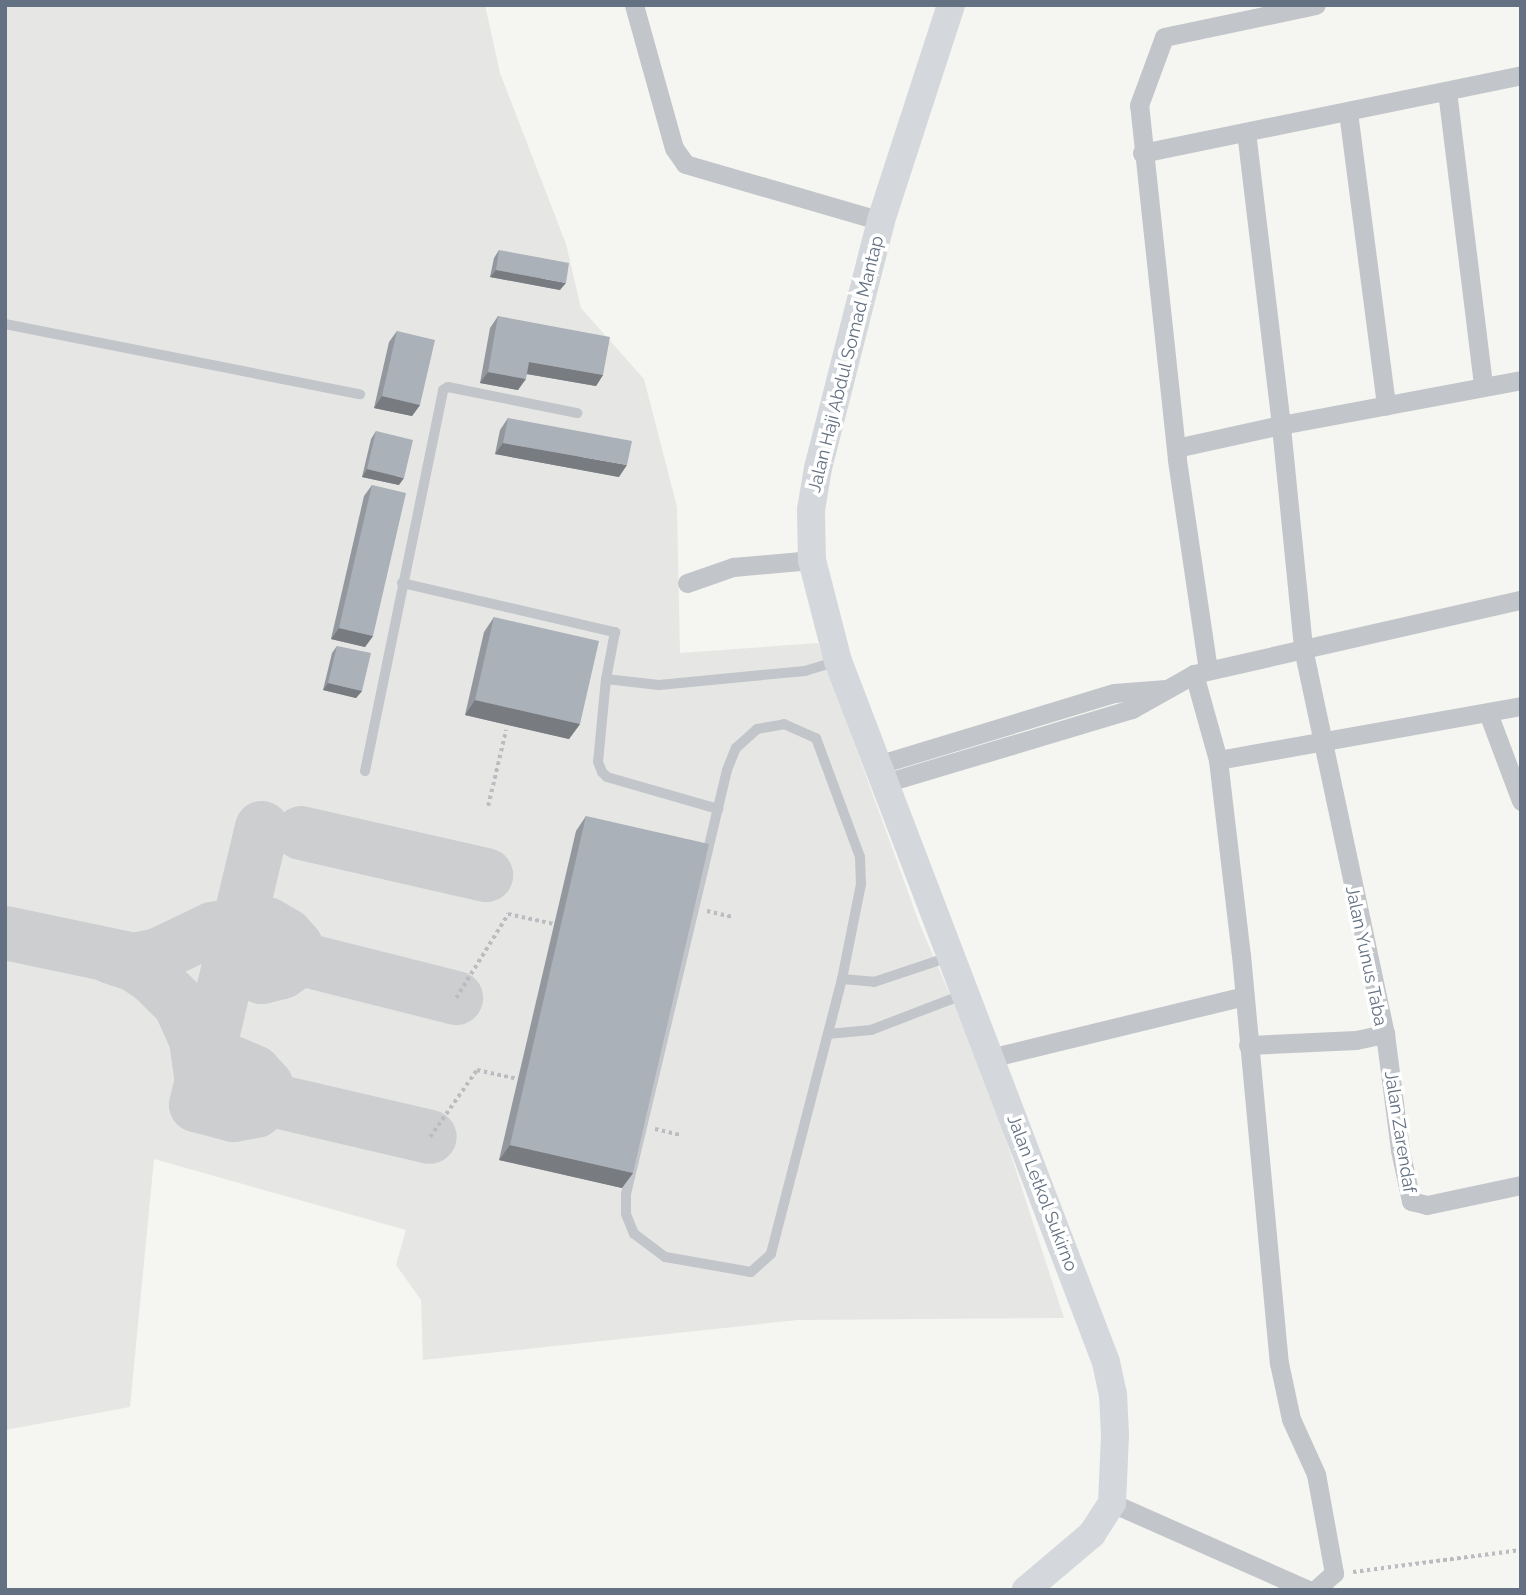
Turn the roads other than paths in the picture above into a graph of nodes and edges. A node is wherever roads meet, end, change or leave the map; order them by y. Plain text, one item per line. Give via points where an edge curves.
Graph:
1 (634, 5) edge
2 (951, 5) edge
3 (1316, 5) edge
4 (1521, 75) edge
5 (1447, 91) junction
6 (1348, 112) junction
7 (1247, 132) junction
8 (1142, 153) junction
9 (881, 221) junction
10 (5, 324) edge
11 (1521, 380) edge
12 (1483, 385) junction
13 (360, 394) dead end
14 (1386, 406) junction
15 (577, 413) dead end
16 (1281, 425) junction
17 (1176, 448) junction
18 (812, 560) junction
19 (402, 583) junction
20 (687, 583) dead end
21 (1521, 600) edge
22 (1303, 647) junction
23 (838, 661) junction
24 (1201, 672) junction
25 (606, 679) junction
26 (1521, 706) edge
27 (1488, 713) junction
28 (1321, 744) junction
29 (1218, 760) junction
30 (366, 771) dead end
31 (881, 775) junction
32 (1521, 801) edge
33 (718, 809) junction
34 (951, 956) junction
35 (842, 979) junction
36 (966, 994) junction
37 (1244, 996) junction
38 (828, 1034) junction
39 (1385, 1034) junction
40 (1248, 1045) junction
41 (990, 1058) junction
42 (1521, 1185) edge
43 (1112, 1503) junction
44 (1026, 1590) edge
45 (1308, 1590) edge
46 (1315, 1590) edge

1 - 9 street via 674,148 685,164
2 - 9 main road, Jalan Haji Abdul Somad Mantap
3 - 8 street via 1164,37 1139,105
4 - 5 street
5 - 6 street
5 - 12 street
6 - 7 street
6 - 14 street
7 - 8 street
7 - 16 street, Jalan Yunus Taba
8 - 17 street
9 - 18 main road, Jalan Haji Abdul Somad Mantap via 818,468 811,510
10 - 13 lane
11 - 12 street
12 - 14 street
14 - 16 street
15 - 19 lane via 448,387 443,390
16 - 17 street
16 - 22 street, Jalan Yunus Taba
17 - 24 street
18 - 20 street via 733,567
18 - 23 main road, Jalan Haji Abdul Somad Mantap
19 - 25 lane via 615,632
19 - 30 lane
21 - 22 street
22 - 24 street
22 - 28 street, Jalan Yunus Taba
23 - 25 lane via 805,671 659,685
23 - 31 main road, Jalan Haji Abdul Somad Mantap
24 - 29 street
24 - 31 street via 1167,689 1114,693
25 - 33 lane via 598,762 602,772
26 - 27 street
27 - 28 street
27 - 32 street
28 - 29 street
28 - 39 street, Jalan Yunus Taba
29 - 37 street
31 - 34 main road, Jalan Letkol Sukirno
33 - 35 lane via 736,748 757,729 784,724 816,738 860,857 861,884
33 - 38 lane via 626,1194 626,1214 634,1234 665,1257 751,1272 771,1254
34 - 35 lane via 874,982
34 - 36 main road, Jalan Letkol Sukirno
35 - 38 lane
36 - 38 lane via 871,1030
36 - 41 main road, Jalan Letkol Sukirno
37 - 40 street
37 - 41 street
39 - 40 street, Jalan Yunus Taba via 1356,1040
39 - 42 street, Jalan Zarendaf via 1410,1201 1427,1205
40 - 46 street via 1279,1363 1291,1419 1316,1474 1334,1573
41 - 43 main road, Jalan Letkol Sukirno via 1106,1362 1114,1394
43 - 44 main road via 1092,1534
43 - 45 street

